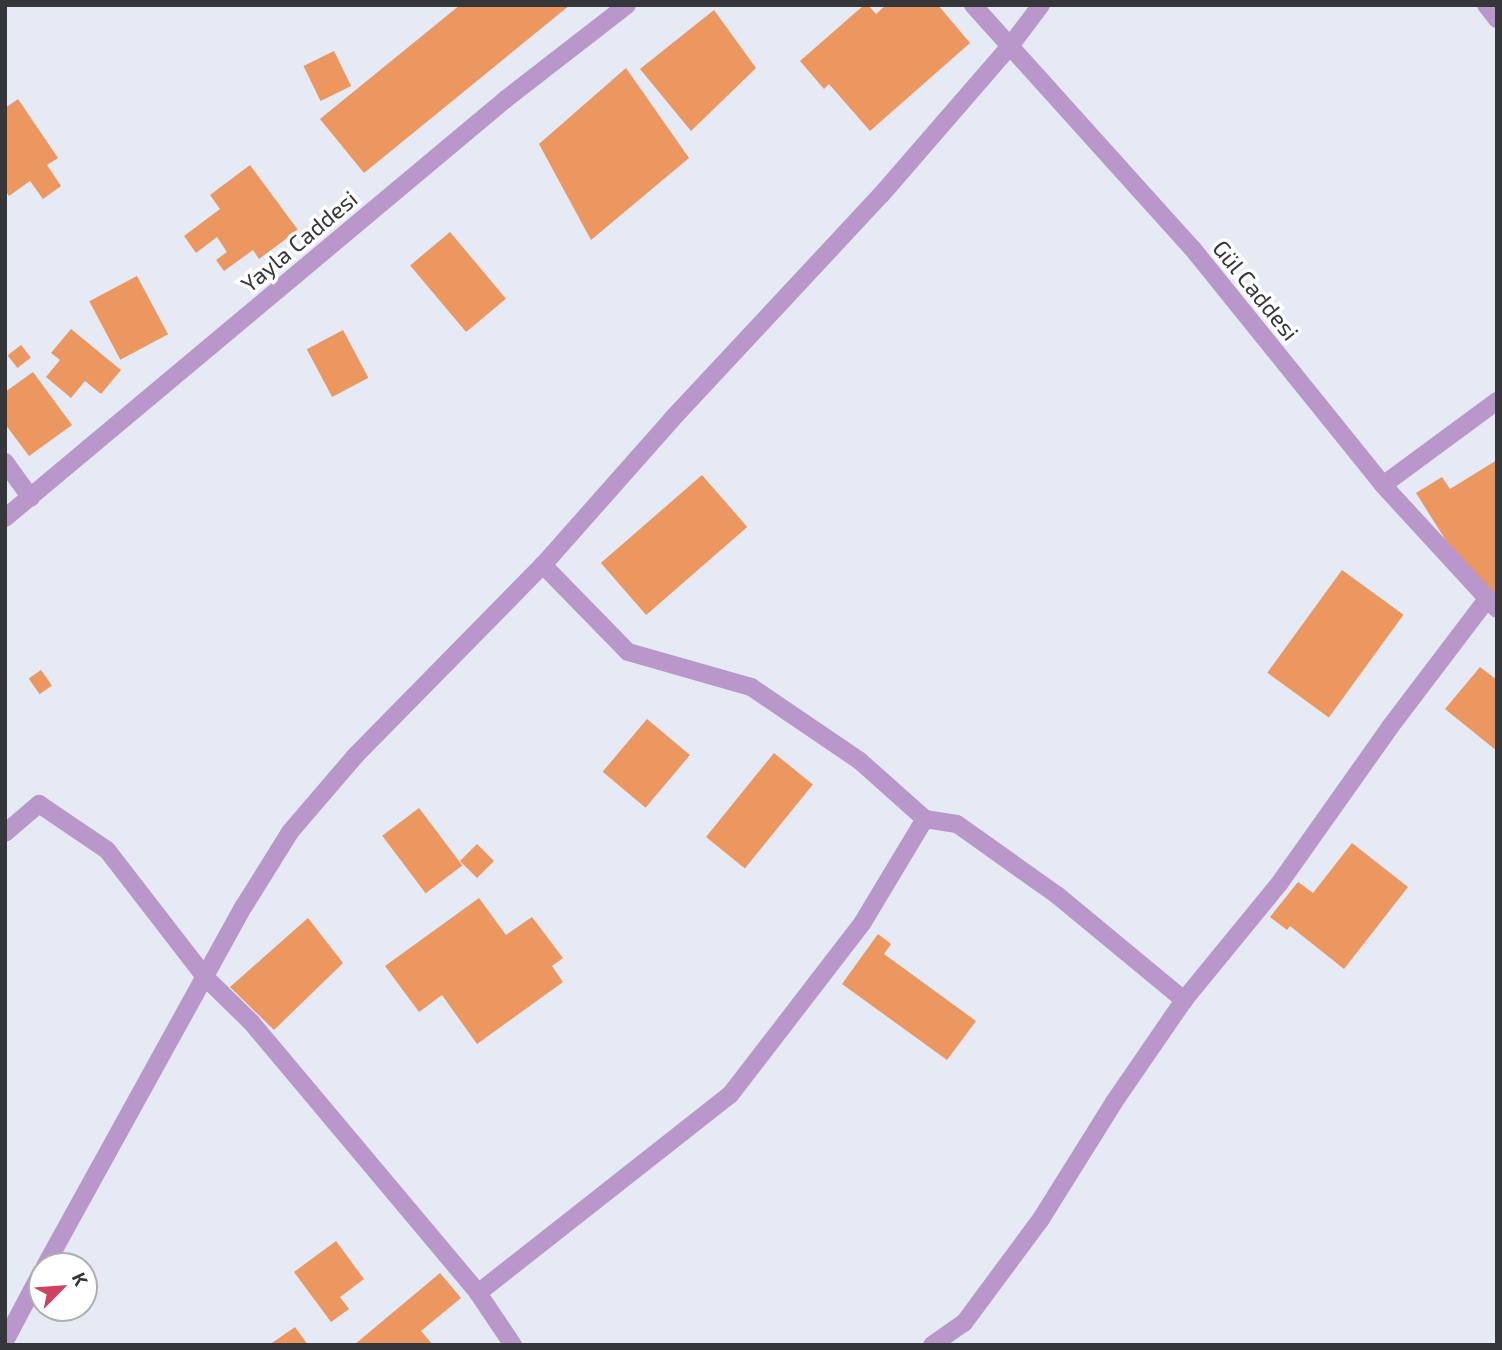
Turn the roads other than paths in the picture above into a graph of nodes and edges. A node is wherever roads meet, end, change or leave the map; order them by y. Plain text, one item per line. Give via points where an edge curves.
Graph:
1 (627, 5) edge
2 (973, 5) edge
3 (1041, 5) edge
4 (1010, 46) junction
5 (1497, 401) edge
6 (5, 463) edge
7 (1382, 485) junction
8 (31, 498) junction
9 (5, 518) edge
10 (543, 565) junction
11 (1492, 604) edge
12 (925, 819) junction
13 (5, 833) edge
14 (206, 978) junction
15 (1184, 1000) junction
16 (53, 1252) edge
17 (478, 1293) junction
18 (28, 1297) edge
19 (5, 1341) edge
20 (513, 1345) edge
21 (932, 1345) edge

1 - 8 street, Yayla Caddesi via 506,99
2 - 4 street, Gül Caddesi
3 - 4 street
4 - 7 street, Gül Caddesi via 1192,248
4 - 10 street via 881,195
5 - 7 street
6 - 8 street
7 - 11 street, Gül Caddesi
8 - 9 street, Yayla Caddesi
10 - 12 street via 628,652 751,687 860,761
10 - 14 street via 356,755 290,832
11 - 15 street via 1390,727 1279,884
12 - 15 street via 957,824 1057,894
12 - 17 street via 863,922 730,1095
13 - 14 street via 39,804 107,850
14 - 16 street
14 - 17 street via 251,1022
15 - 21 street via 1041,1219 964,1323
17 - 20 street
18 - 19 street

